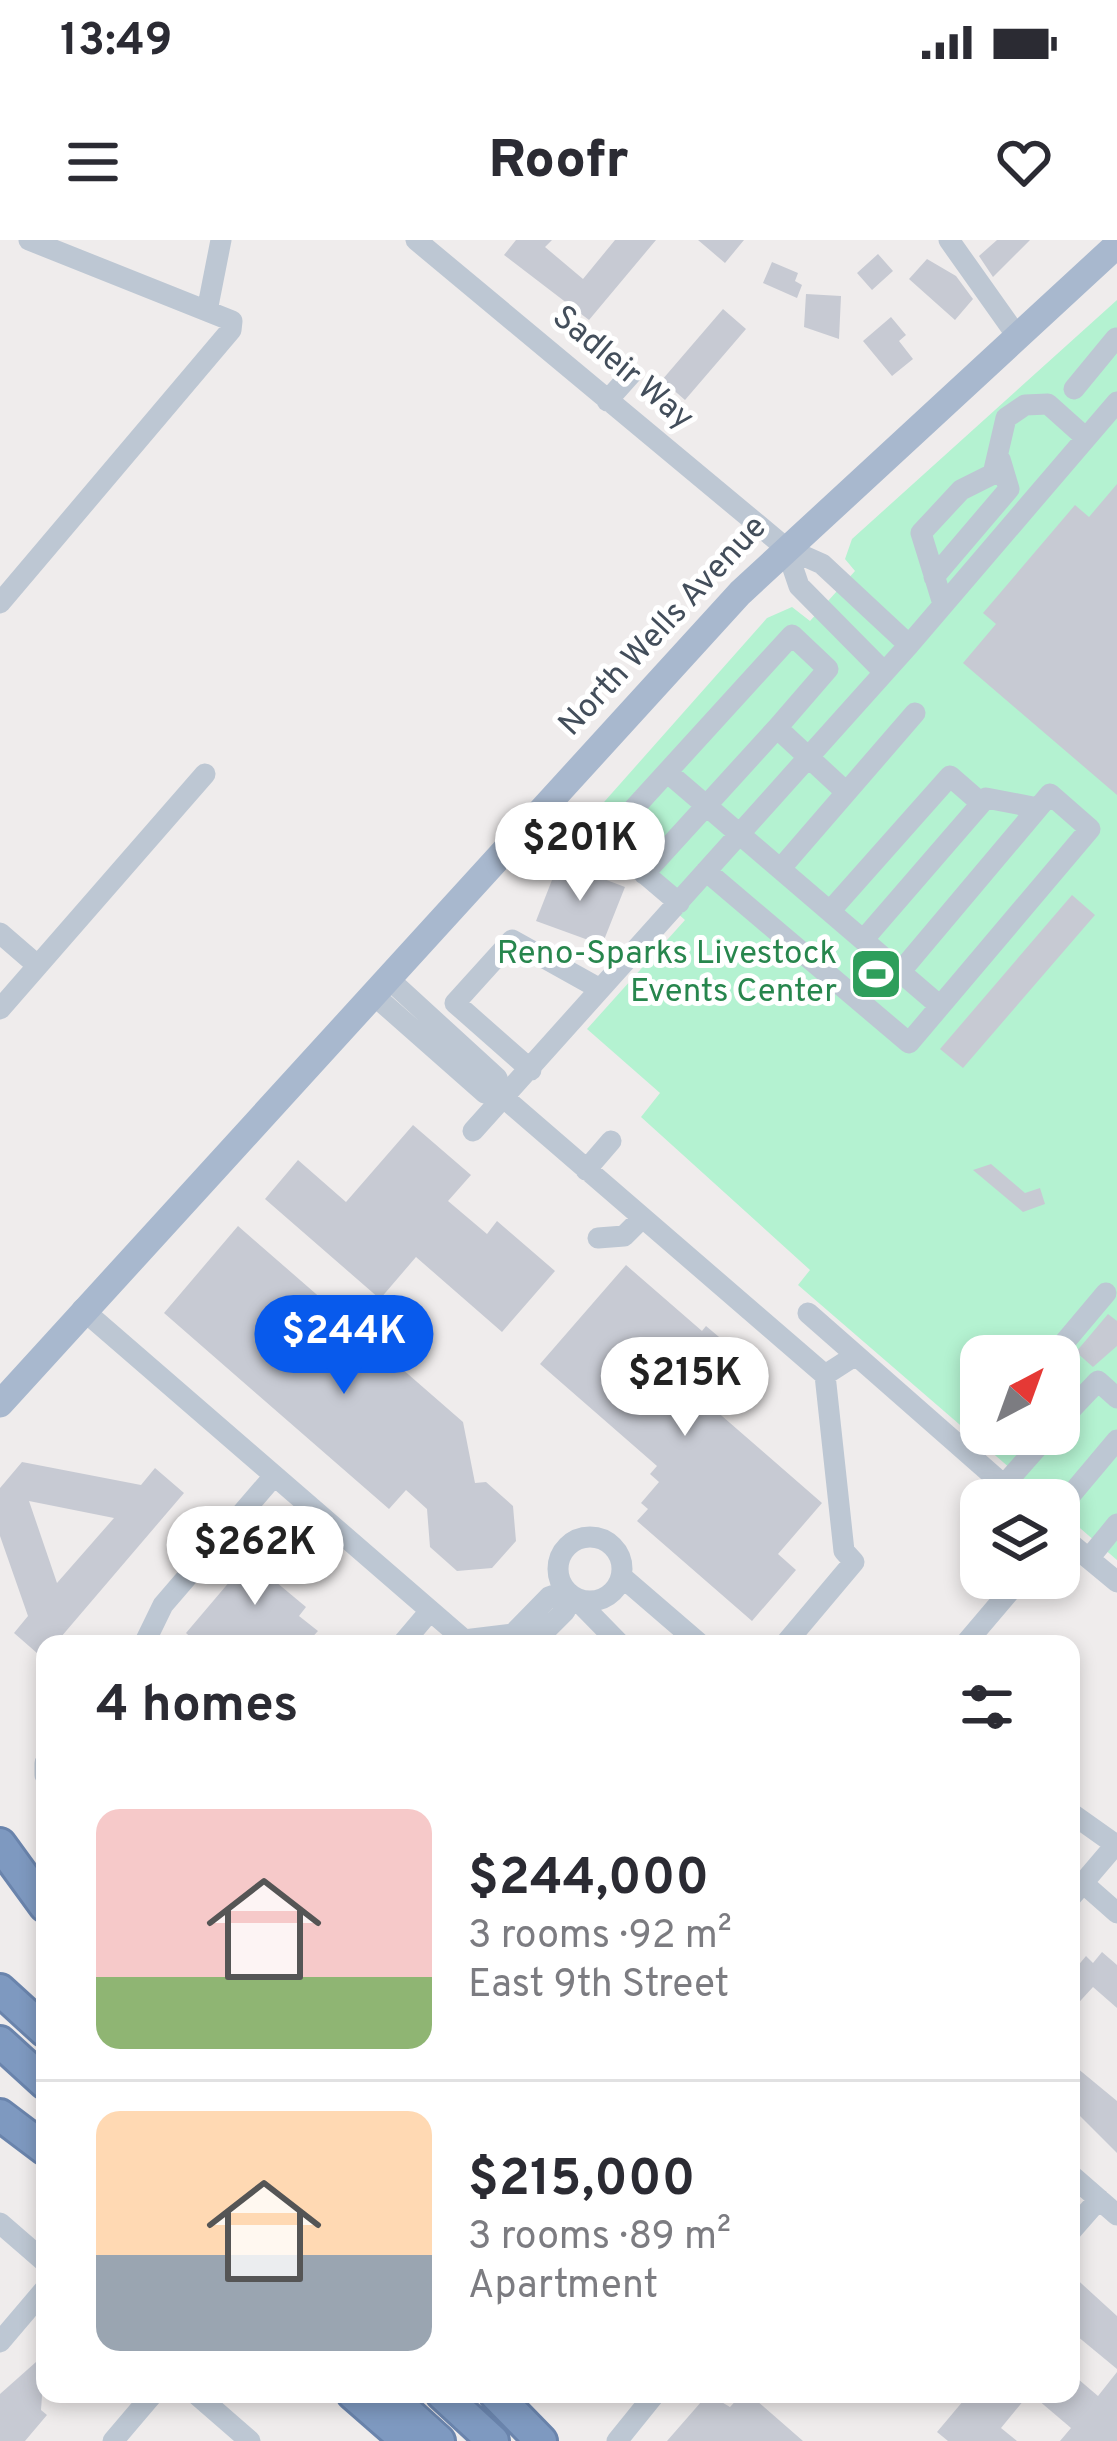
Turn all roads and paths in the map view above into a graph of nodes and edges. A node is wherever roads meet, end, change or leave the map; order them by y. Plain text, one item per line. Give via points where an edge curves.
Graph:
1 (220, 240) edge
2 (416, 240) edge
3 (949, 240) edge
4 (37, 242) edge
5 (1117, 245) edge
6 (207, 311) junction
7 (1017, 335) junction
8 (1117, 338) edge
9 (632, 373) dead end
10 (1074, 389) dead end
11 (607, 401) junction
12 (1117, 402) edge
13 (1086, 438) junction
14 (1000, 459) junction
15 (786, 548) junction
16 (934, 577) junction
17 (0, 603) edge
18 (943, 604) junction
19 (909, 645) junction
20 (884, 672) junction
21 (914, 713) dead end
22 (777, 728) junction
23 (808, 756) junction
24 (667, 772) junction
25 (205, 774) dead end
26 (846, 792) junction
27 (982, 803) junction
28 (706, 806) junction
29 (1038, 808) junction
30 (740, 833) junction
31 (781, 868) junction
32 (706, 871) junction
33 (644, 874) junction
34 (679, 903) junction
35 (831, 910) junction
36 (0, 933) edge
37 (865, 939) junction
38 (38, 965) junction
39 (901, 970) junction
40 (384, 989) junction
41 (600, 989) junction
42 (940, 1006) junction
43 (0, 1009) edge
44 (530, 1070) junction
45 (503, 1096) junction
46 (473, 1131) dead end
47 (611, 1141) dead end
48 (586, 1170) junction
49 (641, 1219) junction
50 (598, 1238) dead end
51 (1106, 1293) dead end
52 (82, 1309) junction
53 (808, 1313) dead end
54 (1071, 1335) edge
55 (856, 1355) junction
56 (825, 1375) junction
57 (1117, 1398) edge
58 (1080, 1400) edge
59 (0, 1404) edge
60 (1117, 1440) edge
61 (960, 1446) edge
62 (970, 1455) edge
63 (274, 1476) junction
64 (997, 1479) edge
65 (1080, 1484) edge
66 (1117, 1524) edge
67 (1080, 1550) edge
68 (1090, 1557) junction
69 (621, 1576) junction
70 (1117, 1582) edge
71 (567, 1594) junction
72 (1003, 1599) edge
73 (430, 1611) junction
74 (152, 1635) edge
75 (410, 1635) edge
76 (458, 1635) edge
77 (507, 1635) edge
78 (541, 1635) edge
79 (610, 1635) edge
80 (690, 1635) edge
81 (793, 1635) edge
82 (972, 1635) edge
83 (1080, 1819) edge
84 (0, 1844) edge
85 (1116, 1844) edge
86 (1080, 1886) edge
87 (1080, 1892) edge
88 (36, 1894) edge
89 (1117, 1913) edge
90 (0, 1990) edge
91 (36, 2023) edge
92 (0, 2042) edge
93 (36, 2075) edge
94 (0, 2114) edge
95 (36, 2142) edge
96 (1080, 2183) edge
97 (1099, 2199) junction
98 (1117, 2215) edge
99 (1080, 2221) edge
100 (0, 2223) edge
101 (36, 2254) edge
102 (36, 2300) edge
103 (0, 2342) edge
104 (145, 2403) edge
105 (206, 2403) edge
106 (363, 2403) edge
107 (397, 2403) edge
108 (452, 2403) edge
109 (504, 2403) edge
110 (648, 2403) edge
111 (113, 2441) edge
112 (250, 2441) edge
113 (407, 2441) edge
114 (439, 2441) edge
115 (493, 2441) edge
116 (541, 2441) edge
117 (617, 2441) edge

1 - 6 street
2 - 11 street, Sadleir Way
3 - 7 street
4 - 6 street
5 - 7 main road, North Wells Avenue
6 - 17 street via 232,321 231,330
7 - 15 main road, North Wells Avenue
8 - 10 street
9 - 11 street
11 - 15 street, Sadleir Way
12 - 13 street
13 - 14 street via 1048,404 1025,405 1006,418
13 - 18 street
14 - 16 street via 1009,489
14 - 16 street via 993,474 961,490 921,533
15 - 19 street via 822,564
15 - 20 street via 799,586
15 - 40 main road, North Wells Avenue
16 - 18 street
18 - 19 street
19 - 20 street
20 - 23 street
21 - 26 street
22 - 23 street
22 - 24 street via 828,669 791,635
22 - 28 street
23 - 26 street
23 - 30 street
24 - 28 street
24 - 33 street via 605,840
25 - 38 street
26 - 31 street
27 - 29 street
27 - 35 street via 950,776
27 - 37 street
28 - 30 street
28 - 33 street
29 - 39 street
29 - 42 street via 1050,794 1090,829
30 - 31 street
30 - 32 street
31 - 35 street
32 - 34 street
32 - 42 street via 909,1043
33 - 34 street
34 - 41 street
35 - 37 street
36 - 38 street
37 - 39 street
38 - 43 street
39 - 42 street
40 - 45 street via 497,1078
40 - 52 main road, North Wells Avenue
41 - 44 street
41 - 44 street via 512,940 455,1003
44 - 45 street
45 - 46 street
45 - 48 street
47 - 48 street
48 - 49 street
49 - 50 street via 624,1236
49 - 56 street
51 - 54 street
52 - 59 main road, North Wells Avenue
52 - 63 street
53 - 55 street
55 - 56 street
55 - 61 street
56 - 81 street via 844,1551 854,1562
57 - 58 street via 1098,1381
60 - 65 street
62 - 64 street
63 - 73 street
63 - 74 street via 163,1605
66 - 68 street
67 - 68 street
68 - 70 street
69 - 71 street via 603,1598
69 - 71 street via 612,1545 581,1538 558,1560
69 - 80 street
71 - 77 street via 549,1598
71 - 78 street via 566,1611
71 - 79 street
72 - 82 street
73 - 75 street
73 - 76 street
83 - 85 street
84 - 88 highway
85 - 86 street
87 - 89 street
90 - 91 highway
92 - 93 highway
94 - 95 highway
96 - 97 street
97 - 98 street
97 - 99 street
100 - 101 street
102 - 103 street
104 - 111 street
105 - 112 street
106 - 113 highway
107 - 114 highway
108 - 115 highway
109 - 116 highway
110 - 117 street

